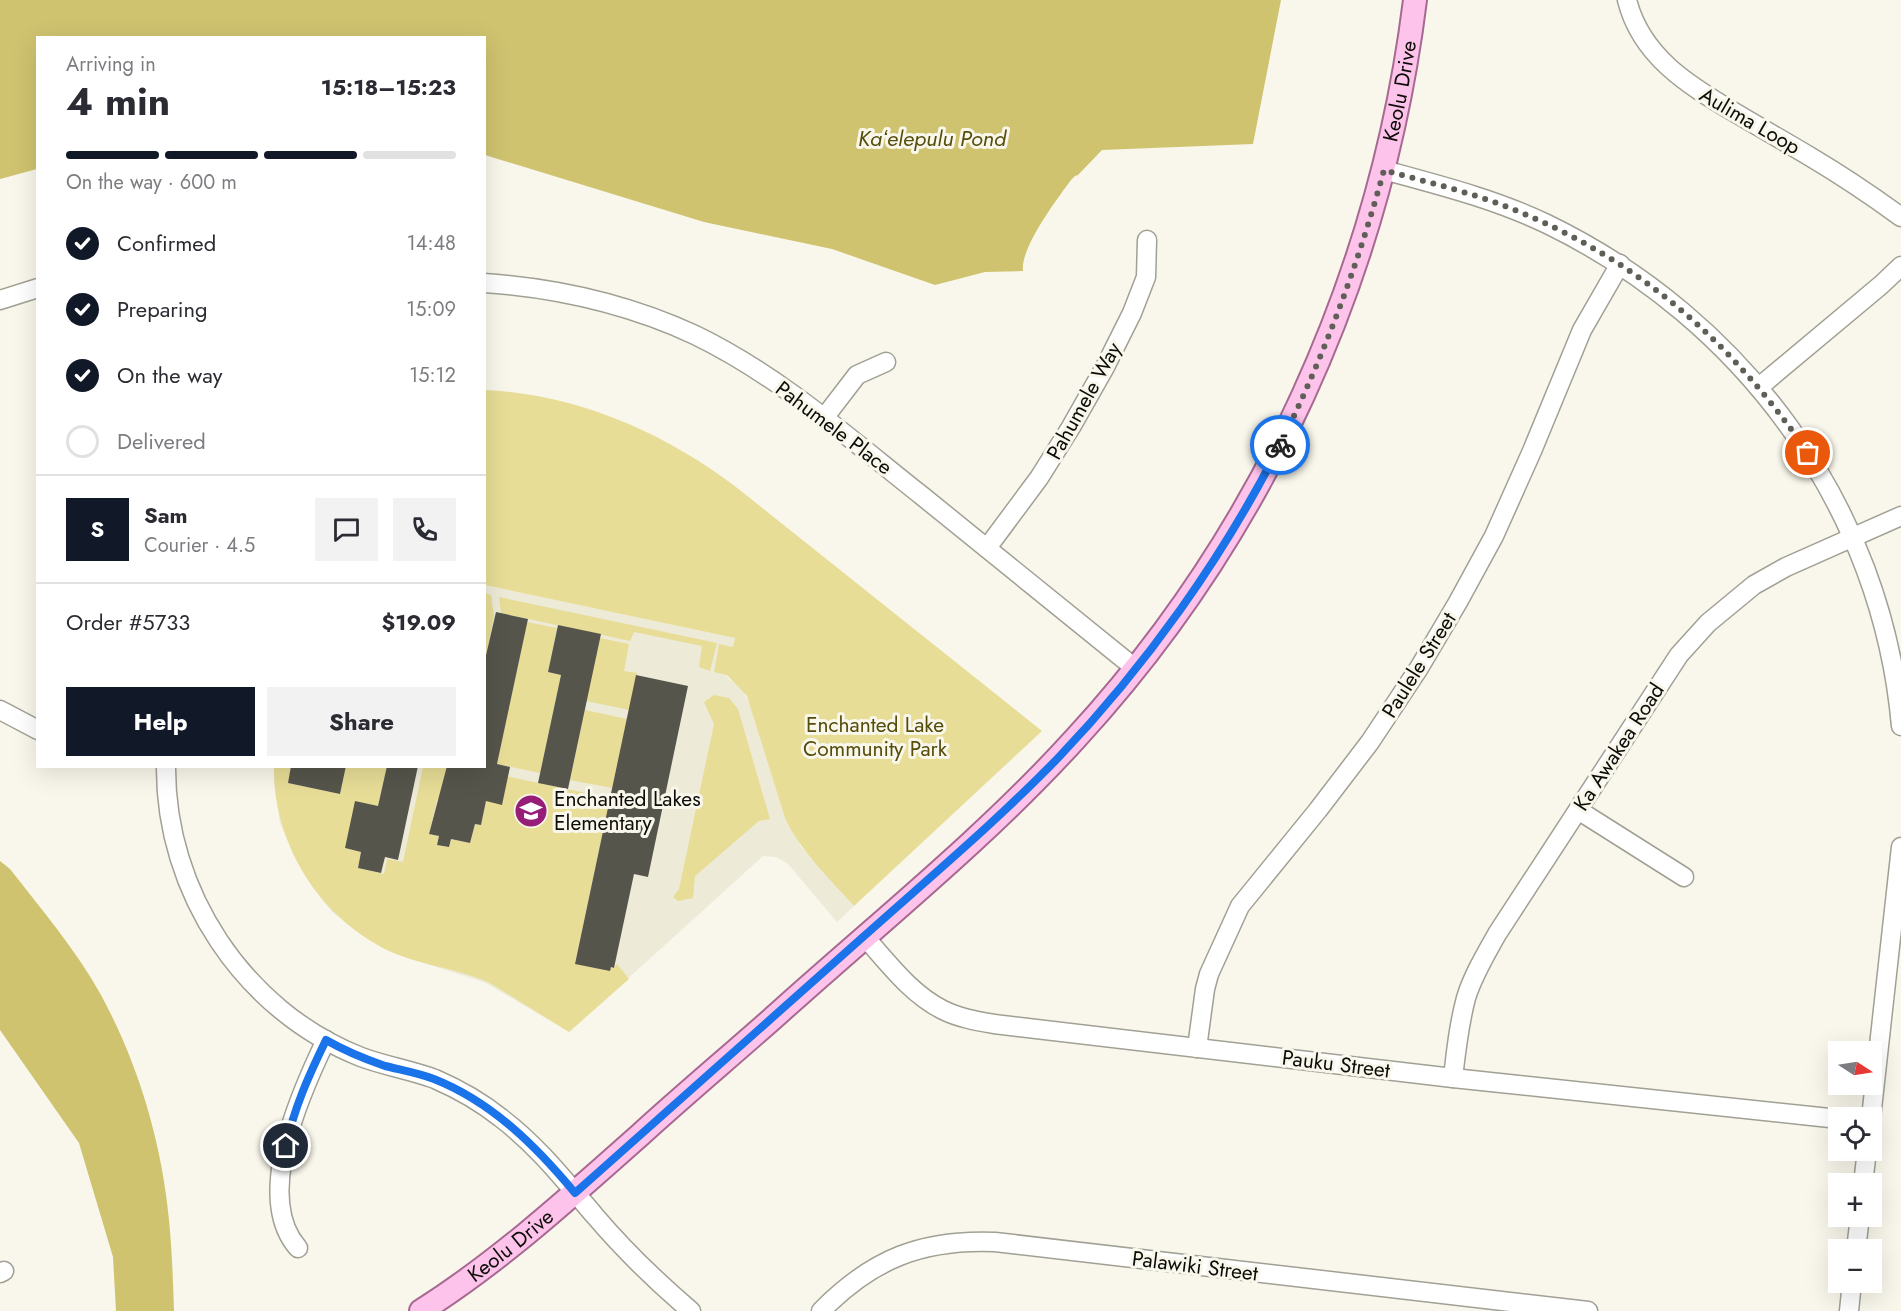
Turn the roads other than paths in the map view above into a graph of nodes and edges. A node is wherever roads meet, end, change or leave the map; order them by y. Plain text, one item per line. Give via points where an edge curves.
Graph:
1 (1415, 0) edge
2 (1627, 0) edge
3 (1384, 170) junction
4 (1901, 217) edge
5 (1147, 240) dead end
6 (1620, 264) junction
7 (1901, 266) edge
8 (486, 283) edge
9 (36, 289) edge
10 (0, 300) edge
11 (886, 362) dead end
12 (1759, 387) junction
13 (824, 418) junction
14 (1901, 516) edge
15 (1852, 537) junction
16 (987, 548) junction
17 (1136, 669) junction
18 (0, 710) edge
19 (1901, 726) edge
20 (36, 729) edge
21 (166, 768) edge
22 (1578, 810) junction
23 (1901, 847) edge
24 (1684, 877) dead end
25 (864, 936) junction
26 (326, 1040) junction
27 (1197, 1048) junction
28 (1453, 1078) junction
29 (1872, 1107) edge
30 (1828, 1118) edge
31 (575, 1193) junction
32 (298, 1248) dead end
33 (1851, 1293) edge
34 (421, 1311) edge
35 (691, 1311) edge
36 (821, 1311) edge
37 (1588, 1311) edge
38 (1849, 1311) edge

1 - 3 main road, Keolu Drive
2 - 4 street, Aulima Loop via 1645,40 1682,80 1850,180
3 - 6 street via 1509,207 1580,240
3 - 17 main road, Keolu Drive via 1351,279 1317,367 1272,461 1225,542
5 - 16 street, Pahumele Way via 1146,277 1105,367 1039,478
6 - 12 street via 1678,306
6 - 27 street, Paulele Street via 1571,352 1494,536 1419,668 1370,742 1240,906 1209,974
7 - 12 street
8 - 13 street, Pahumele Place via 589,298 666,322 742,361
9 - 10 street
11 - 13 street via 857,375
12 - 15 street via 1808,453
13 - 16 street, Pahumele Place
14 - 15 street, Ka Awakea Road
15 - 19 street via 1885,633
15 - 22 street, Ka Awakea Road via 1754,585 1708,623 1653,692
16 - 17 street, Pahumele Place
17 - 25 main road, Keolu Drive via 1077,738 1019,797
18 - 20 street
21 - 26 street via 178,854 208,925 255,986 293,1020
22 - 24 street
22 - 28 street, Ka Awakea Road via 1476,972 1460,1026
23 - 29 street
25 - 27 street, Pauku Street via 921,996 968,1019
25 - 31 main road, Keolu Drive
26 - 31 street via 360,1057 433,1079 478,1102 521,1134
26 - 32 street via 296,1107 282,1167 282,1221
27 - 28 street, Pauku Street
28 - 30 street, Pauku Street
31 - 34 main road, Keolu Drive via 471,1279
31 - 35 street via 636,1260
33 - 38 street
36 - 37 street, Palawiki Street via 858,1278 882,1263 910,1251 966,1241

